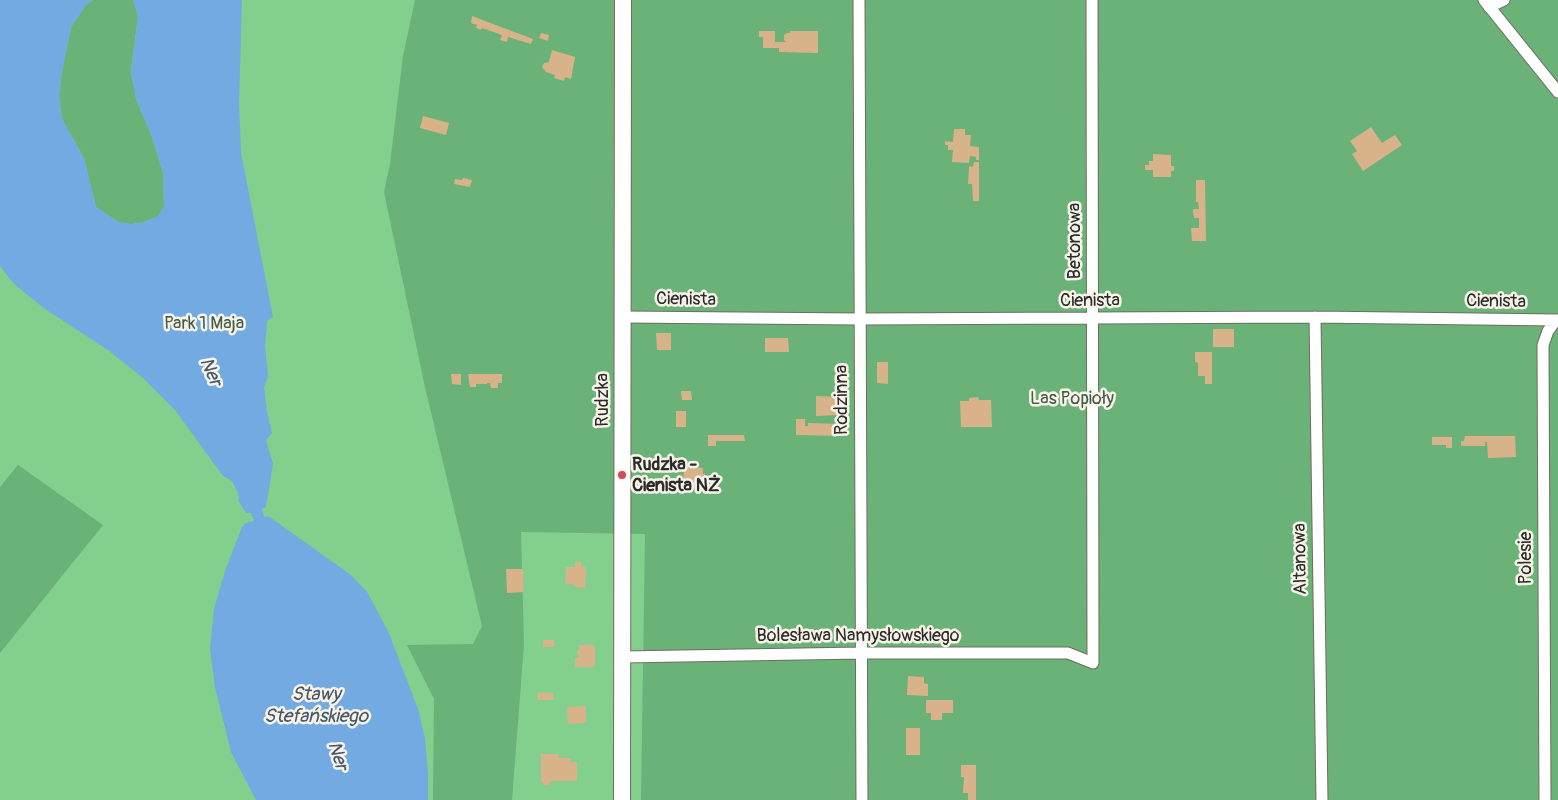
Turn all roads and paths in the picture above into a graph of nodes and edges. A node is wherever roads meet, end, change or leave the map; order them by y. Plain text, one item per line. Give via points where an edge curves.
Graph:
1 (623, 0) edge
2 (859, 0) edge
3 (1092, 0) edge
4 (1504, 0) edge
5 (1487, 4) edge
6 (1558, 92) edge
7 (623, 317) junction
8 (1315, 317) junction
9 (859, 319) junction
10 (1092, 319) junction
11 (1557, 320) edge
12 (861, 653) junction
13 (622, 656) junction
14 (1093, 663) joint
15 (622, 800) edge
16 (862, 800) edge
17 (1322, 800) edge
18 (1544, 800) edge

1 - 7 street, Rudzka
2 - 9 street, Rodzinna
3 - 10 street, Betonowa
4 - 5 street
5 - 6 street
7 - 9 street, Cienista
7 - 13 street, Rudzka
8 - 10 street, Cienista
8 - 11 street, Cienista
8 - 17 street, Altanowa
9 - 10 street, Cienista
9 - 12 street, Rodzinna
10 - 14 street, Betonowa
11 - 18 street, Polesie via 1543,345
12 - 13 street, Bolesława Namysłowskiego
12 - 14 street, Bolesława Namysłowskiego via 1068,653
12 - 16 street, Rodzinna
13 - 15 street, Rudzka

